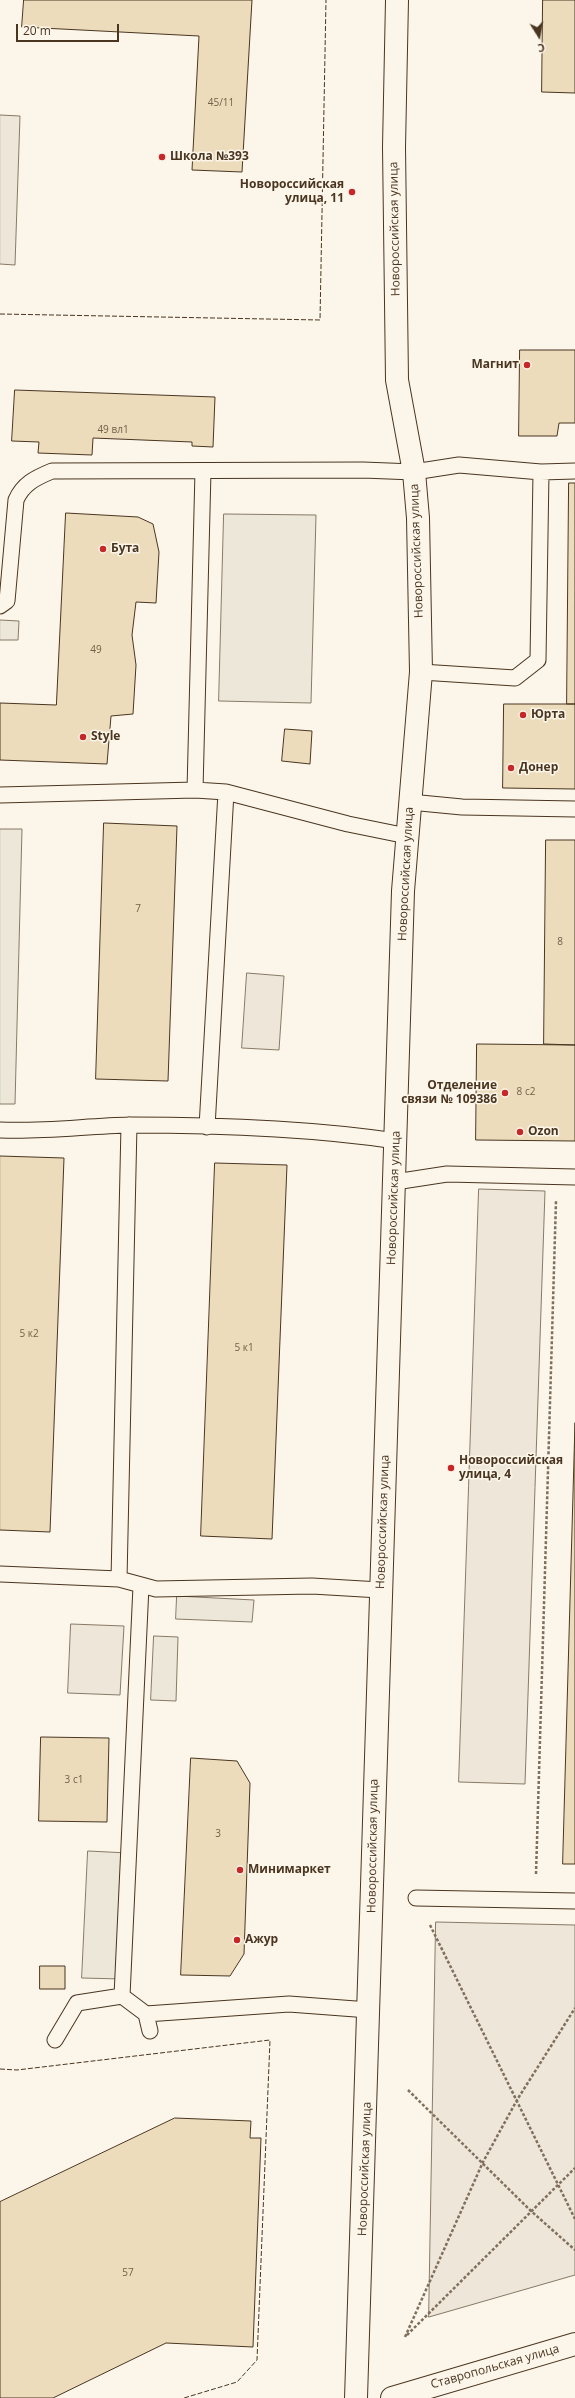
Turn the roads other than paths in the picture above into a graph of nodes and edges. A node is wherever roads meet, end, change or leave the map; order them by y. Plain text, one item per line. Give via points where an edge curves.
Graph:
1 (397, 0) edge
2 (203, 471) junction
3 (575, 471) edge
4 (414, 472) junction
5 (541, 472) junction
6 (0, 606) edge
7 (421, 672) junction
8 (195, 790) junction
9 (226, 792) junction
10 (0, 795) edge
11 (410, 802) junction
12 (575, 809) edge
13 (407, 836) junction
14 (130, 1125) junction
15 (207, 1127) junction
16 (0, 1130) edge
17 (396, 1141) junction
18 (575, 1177) edge
19 (395, 1182) junction
20 (0, 1574) edge
21 (119, 1579) junction
22 (141, 1586) junction
23 (380, 1590) junction
24 (416, 1898) road end
25 (575, 1901) edge
26 (122, 1996) junction
27 (369, 2010) junction
28 (146, 2014) junction
29 (150, 2031) dead end
30 (55, 2040) dead end
31 (575, 2344) edge
32 (356, 2398) edge
33 (392, 2398) edge

1 - 4 street, Новороссийская улица via 394,147 397,380
2 - 4 lane
2 - 6 lane via 52,470 34,479 21,489 16,500 6,601
2 - 8 lane
3 - 5 lane
4 - 5 lane via 459,465
4 - 7 street, Новороссийская улица via 418,518
5 - 7 lane via 538,660 515,678
7 - 11 street, Новороссийская улица
8 - 9 lane
8 - 10 lane
9 - 13 lane via 348,824
9 - 15 lane
11 - 12 lane via 462,807
11 - 13 street, Новороссийская улица
13 - 17 street, Новороссийская улица via 403,891
14 - 15 lane
14 - 16 lane
14 - 21 lane
15 - 17 lane via 342,1133
17 - 19 street, Новороссийская улица
18 - 19 lane via 447,1174
19 - 23 street, Новороссийская улица
20 - 21 lane
21 - 22 lane
22 - 23 lane via 156,1589 312,1586
22 - 26 lane
23 - 27 street, Новороссийская улица
24 - 25 lane
26 - 28 lane
26 - 30 lane via 77,2003
27 - 28 lane via 290,2004
27 - 32 street, Новороссийская улица
28 - 29 lane
31 - 33 street, Ставропольская улица

